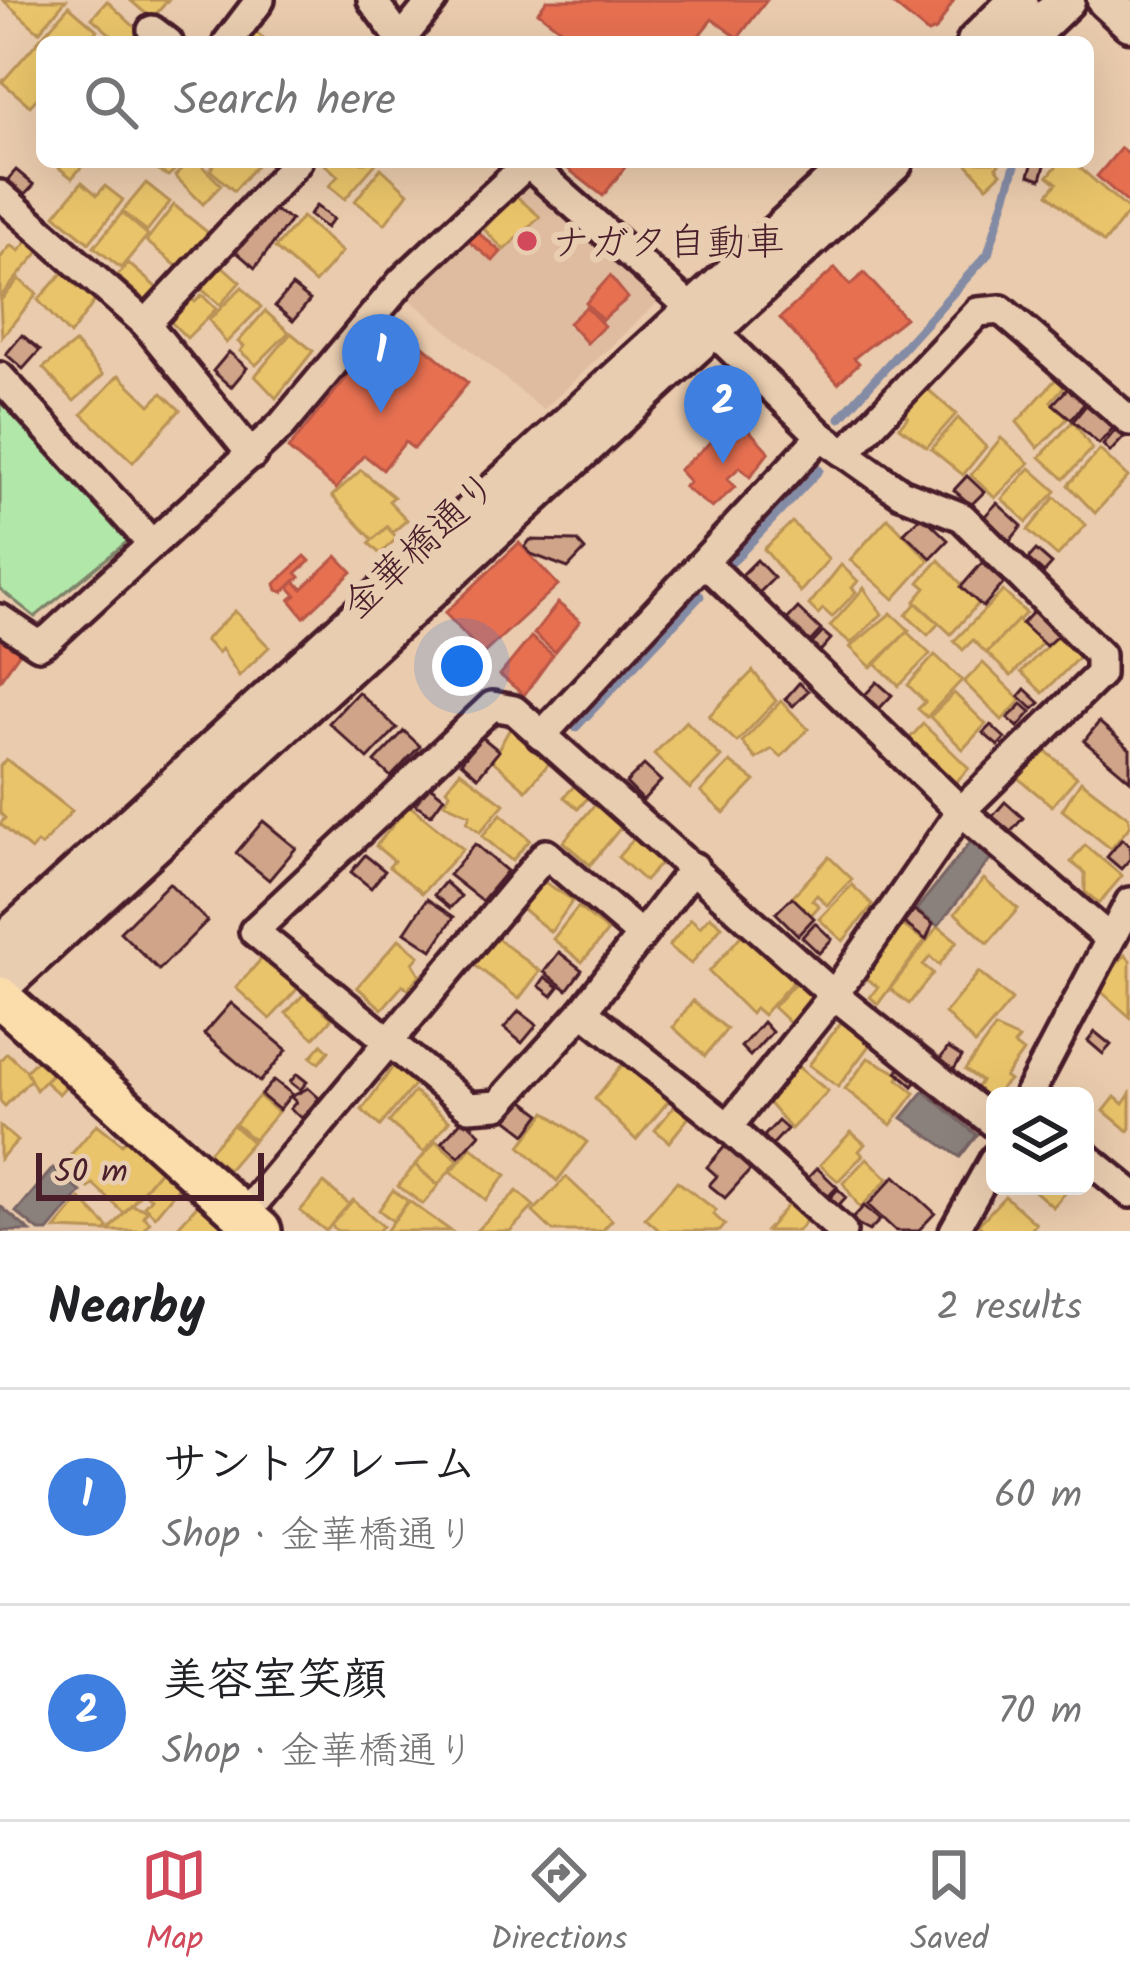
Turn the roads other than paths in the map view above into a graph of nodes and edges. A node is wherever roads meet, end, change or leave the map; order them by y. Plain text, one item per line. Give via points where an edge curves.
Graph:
1 (260, 0) edge
2 (372, 0) edge
3 (433, 0) edge
4 (1019, 0) edge
5 (1066, 0) edge
6 (1106, 0) edge
7 (1130, 22) edge
8 (233, 36) edge
9 (397, 36) edge
10 (405, 36) edge
11 (982, 36) edge
12 (1028, 36) edge
13 (291, 168) edge
14 (521, 168) edge
15 (532, 168) edge
16 (849, 168) edge
17 (887, 168) edge
18 (0, 195) edge
19 (702, 320) junction
20 (146, 324) junction
21 (0, 377) edge
22 (1130, 421) edge
23 (821, 436) junction
24 (846, 452) junction
25 (252, 455) junction
26 (152, 544) junction
27 (706, 564) junction
28 (0, 620) edge
29 (541, 736) junction
30 (961, 811) junction
31 (694, 867) junction
32 (1130, 902) edge
33 (641, 935) junction
34 (1108, 938) junction
35 (0, 945) edge
36 (0, 988) edge
37 (835, 995) junction
38 (0, 997) edge
39 (583, 1011) junction
40 (389, 1044) junction
41 (1033, 1087) edge
42 (986, 1117) edge
43 (728, 1127) junction
44 (1094, 1163) edge
45 (986, 1174) edge
46 (1130, 1193) edge
47 (252, 1223) edge
48 (842, 1231) edge
49 (953, 1231) edge

1 - 8 street
2 - 9 street
3 - 10 street
4 - 11 street
5 - 12 street
6 - 7 street
13 - 20 street
14 - 25 street via 403,280
15 - 19 street
16 - 19 street, 金華橋通り
17 - 19 street, 金華橋通り
18 - 20 street
19 - 23 street
19 - 35 street, 金華橋通り
19 - 36 street, 金華橋通り
20 - 25 street
21 - 26 street
22 - 24 street via 1001,310 978,312
23 - 24 street
23 - 27 street
24 - 30 street via 902,493 962,517 1100,656 1100,674
25 - 26 street
26 - 28 street via 40,645
27 - 29 street
27 - 30 street
29 - 31 street
29 - 40 street via 514,710 492,706 254,932
30 - 34 street
30 - 37 street
31 - 33 street
31 - 37 street
32 - 34 street
33 - 39 street
33 - 40 street via 546,854
34 - 41 street
37 - 42 street
37 - 43 street
38 - 47 main road
39 - 40 street via 498,1105 469,1107
39 - 43 street
40 - 47 street
43 - 48 street
44 - 46 street
45 - 49 street

